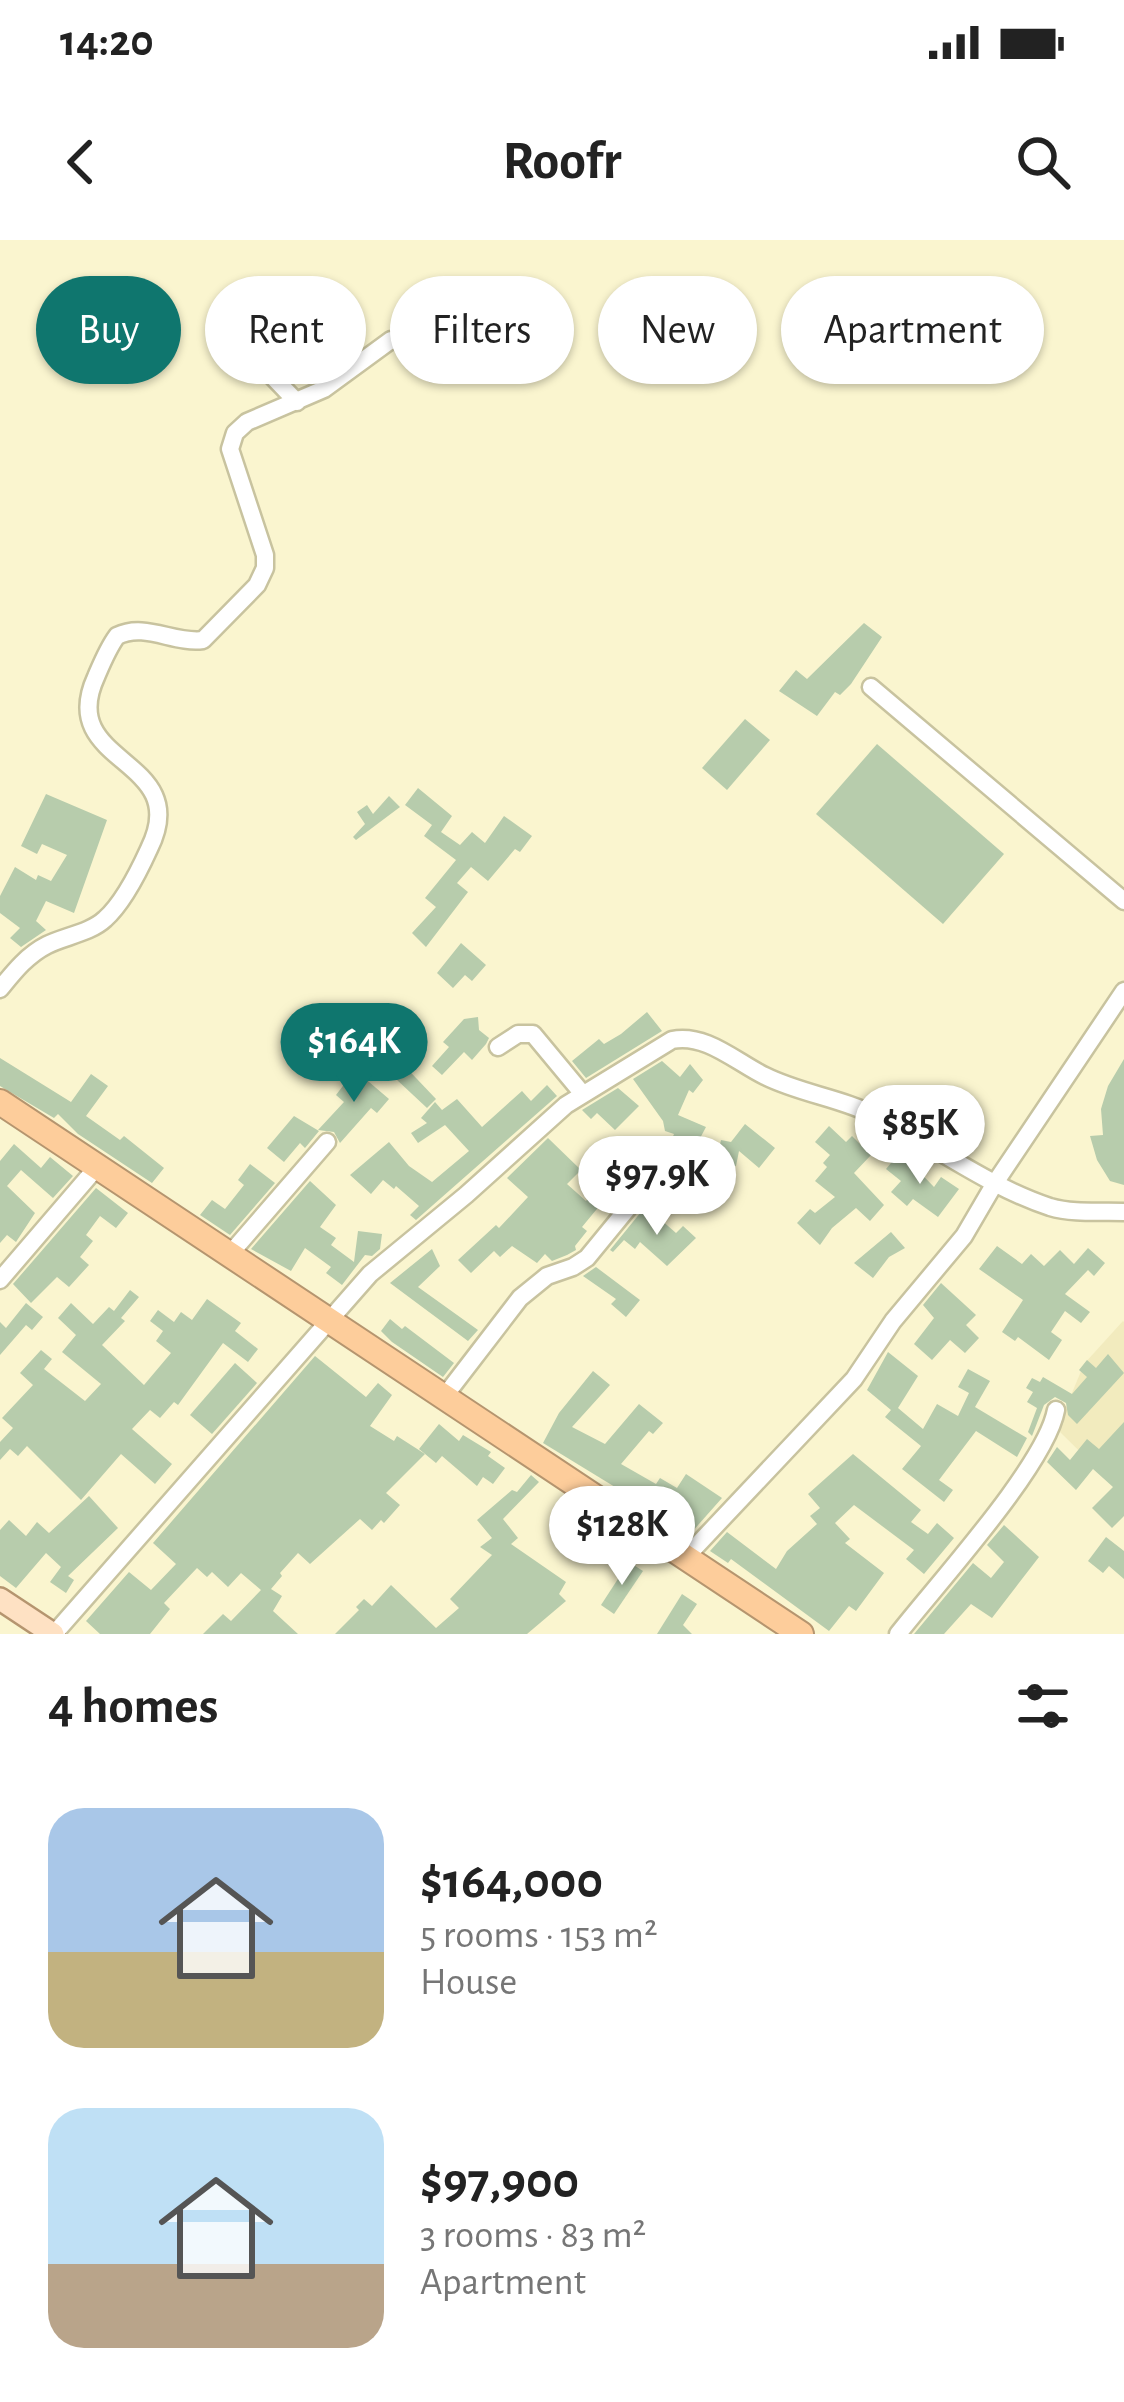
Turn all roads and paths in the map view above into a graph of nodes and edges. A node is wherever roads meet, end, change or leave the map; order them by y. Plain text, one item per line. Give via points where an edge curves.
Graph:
1 (390, 341) edge
2 (280, 384) edge
3 (297, 402) junction
4 (871, 687) dead end
5 (1124, 901) edge
6 (0, 989) edge
7 (1124, 991) edge
8 (498, 1047) dead end
9 (582, 1093) junction
10 (0, 1102) edge
11 (327, 1142) dead end
12 (97, 1167) junction
13 (995, 1183) junction
14 (628, 1208) dead end
15 (1124, 1213) edge
16 (230, 1254) junction
17 (0, 1280) edge
18 (328, 1318) junction
19 (445, 1397) junction
20 (1056, 1410) dead end
21 (686, 1557) junction
22 (0, 1599) edge
23 (53, 1634) edge
24 (801, 1634) edge
25 (898, 1634) edge

1 - 3 street
2 - 3 street
3 - 6 street via 247,422 230,449 265,555 256,585 203,640 132,629 117,636 89,693 89,725 153,794 150,848 107,917 38,950
4 - 5 street
7 - 13 street
8 - 9 street via 533,1034
9 - 13 street via 672,1040 694,1039 779,1082 875,1115
9 - 18 street
10 - 12 highway
11 - 16 street
12 - 16 highway
12 - 17 street
13 - 15 street via 1058,1209
13 - 21 street via 964,1236 837,1400
14 - 19 street via 587,1258 520,1298
16 - 18 highway
18 - 19 highway
18 - 23 street
19 - 21 highway
20 - 25 street via 1028,1468
21 - 24 highway
22 - 23 main road

